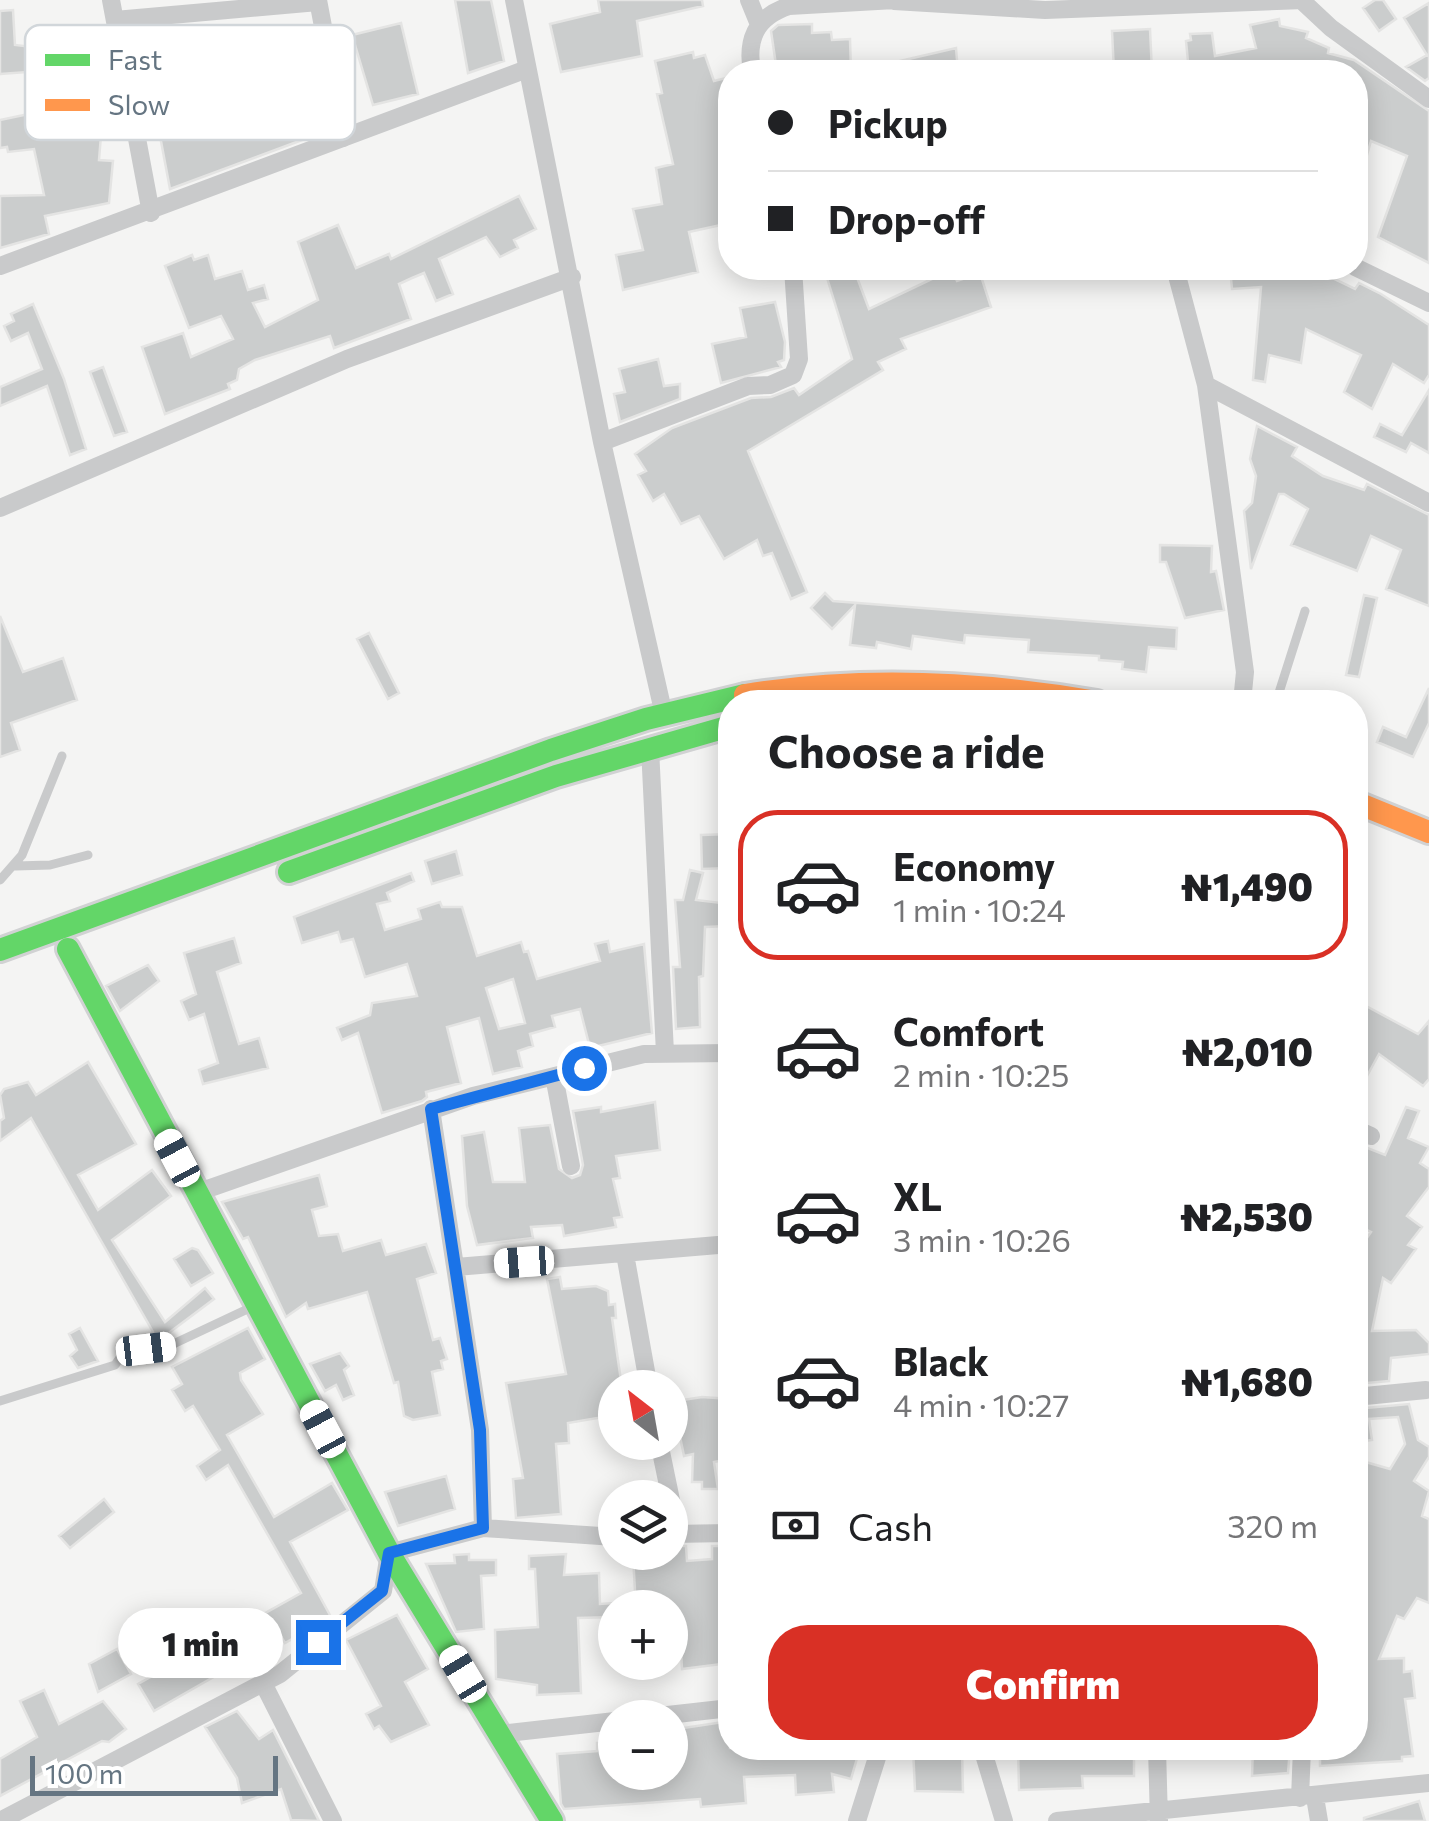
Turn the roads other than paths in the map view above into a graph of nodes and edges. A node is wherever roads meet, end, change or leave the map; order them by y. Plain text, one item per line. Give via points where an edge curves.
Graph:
1 (111, 0) edge
2 (514, 0) edge
3 (749, 0) edge
4 (895, 0) edge
5 (1302, 0) edge
6 (318, 1) edge
7 (115, 20) junction
8 (758, 22) junction
9 (116, 25) edge
10 (750, 60) edge
11 (527, 69) junction
12 (1429, 100) edge
13 (355, 134) edge
14 (137, 140) edge
15 (339, 140) edge
16 (151, 213) junction
17 (0, 266) edge
18 (1368, 273) edge
19 (572, 277) junction
20 (794, 280) edge
21 (1178, 280) edge
22 (1429, 303) edge
23 (1206, 386) junction
24 (602, 442) junction
25 (1429, 503) edge
26 (0, 508) edge
27 (1305, 611) dead end
28 (798, 690) edge
29 (987, 690) edge
30 (1244, 690) edge
31 (1280, 690) edge
32 (718, 702) edge
33 (664, 715) junction
34 (718, 729) edge
35 (650, 748) junction
36 (62, 756) dead end
37 (1368, 807) edge
38 (1429, 832) edge
39 (88, 854) dead end
40 (16, 866) junction
41 (0, 880) edge
42 (263, 882) dead end
43 (176, 912) dead end
44 (68, 949) junction
45 (0, 950) edge
46 (0, 972) edge
47 (718, 1052) edge
48 (665, 1053) junction
49 (554, 1076) junction
50 (431, 1109) junction
51 (572, 1166) dead end
52 (196, 1193) junction
53 (718, 1245) edge
54 (625, 1254) junction
55 (456, 1268) junction
56 (256, 1305) junction
57 (645, 1370) edge
58 (1426, 1390) dead end
59 (1368, 1396) edge
60 (0, 1401) edge
61 (483, 1528) junction
62 (718, 1533) edge
63 (688, 1534) edge
64 (598, 1536) edge
65 (389, 1553) junction
66 (262, 1681) junction
67 (718, 1709) edge
68 (688, 1713) edge
69 (598, 1722) edge
70 (500, 1734) junction
71 (876, 1760) edge
72 (986, 1760) edge
73 (1157, 1760) edge
74 (1303, 1760) edge
75 (1422, 1784) edge
76 (1307, 1798) junction
77 (1158, 1816) edge
78 (0, 1820) edge
79 (334, 1821) edge
80 (552, 1821) edge
81 (856, 1821) edge
82 (1004, 1821) edge
83 (1057, 1821) edge
84 (1319, 1821) edge

1 - 7 street
2 - 11 street
3 - 8 street
4 - 5 street via 1044,10
4 - 8 street via 788,6
5 - 12 street
6 - 7 street
7 - 9 street
8 - 10 street
11 - 13 street
11 - 19 street
14 - 16 street
15 - 16 street
16 - 17 street
18 - 22 street
19 - 24 street
19 - 26 street via 312,374
20 - 24 street via 799,358 793,376 748,386
21 - 23 street
23 - 25 street
23 - 30 street
24 - 33 street
27 - 31 lane
28 - 29 main road
32 - 33 main road
33 - 45 main road
34 - 35 main road
35 - 42 main road
35 - 48 street
36 - 40 lane
37 - 38 main road
39 - 40 lane
40 - 41 lane
43 - 44 main road
44 - 46 main road
44 - 52 main road
47 - 48 street
48 - 49 street
49 - 50 street
49 - 51 street
50 - 52 street
50 - 55 street
52 - 56 main road
53 - 54 street
54 - 55 street
54 - 57 street
55 - 61 street via 480,1430
56 - 60 lane via 169,1346 126,1349 115,1365
56 - 65 main road
58 - 59 street
61 - 64 street
61 - 65 street
62 - 63 street
65 - 66 street via 382,1591 280,1674
65 - 70 main road
66 - 78 street
66 - 79 street
67 - 68 street
69 - 70 street
70 - 80 main road
71 - 81 street
72 - 82 street
73 - 77 street
74 - 76 street
75 - 76 street
76 - 77 street
76 - 84 street
77 - 83 street

